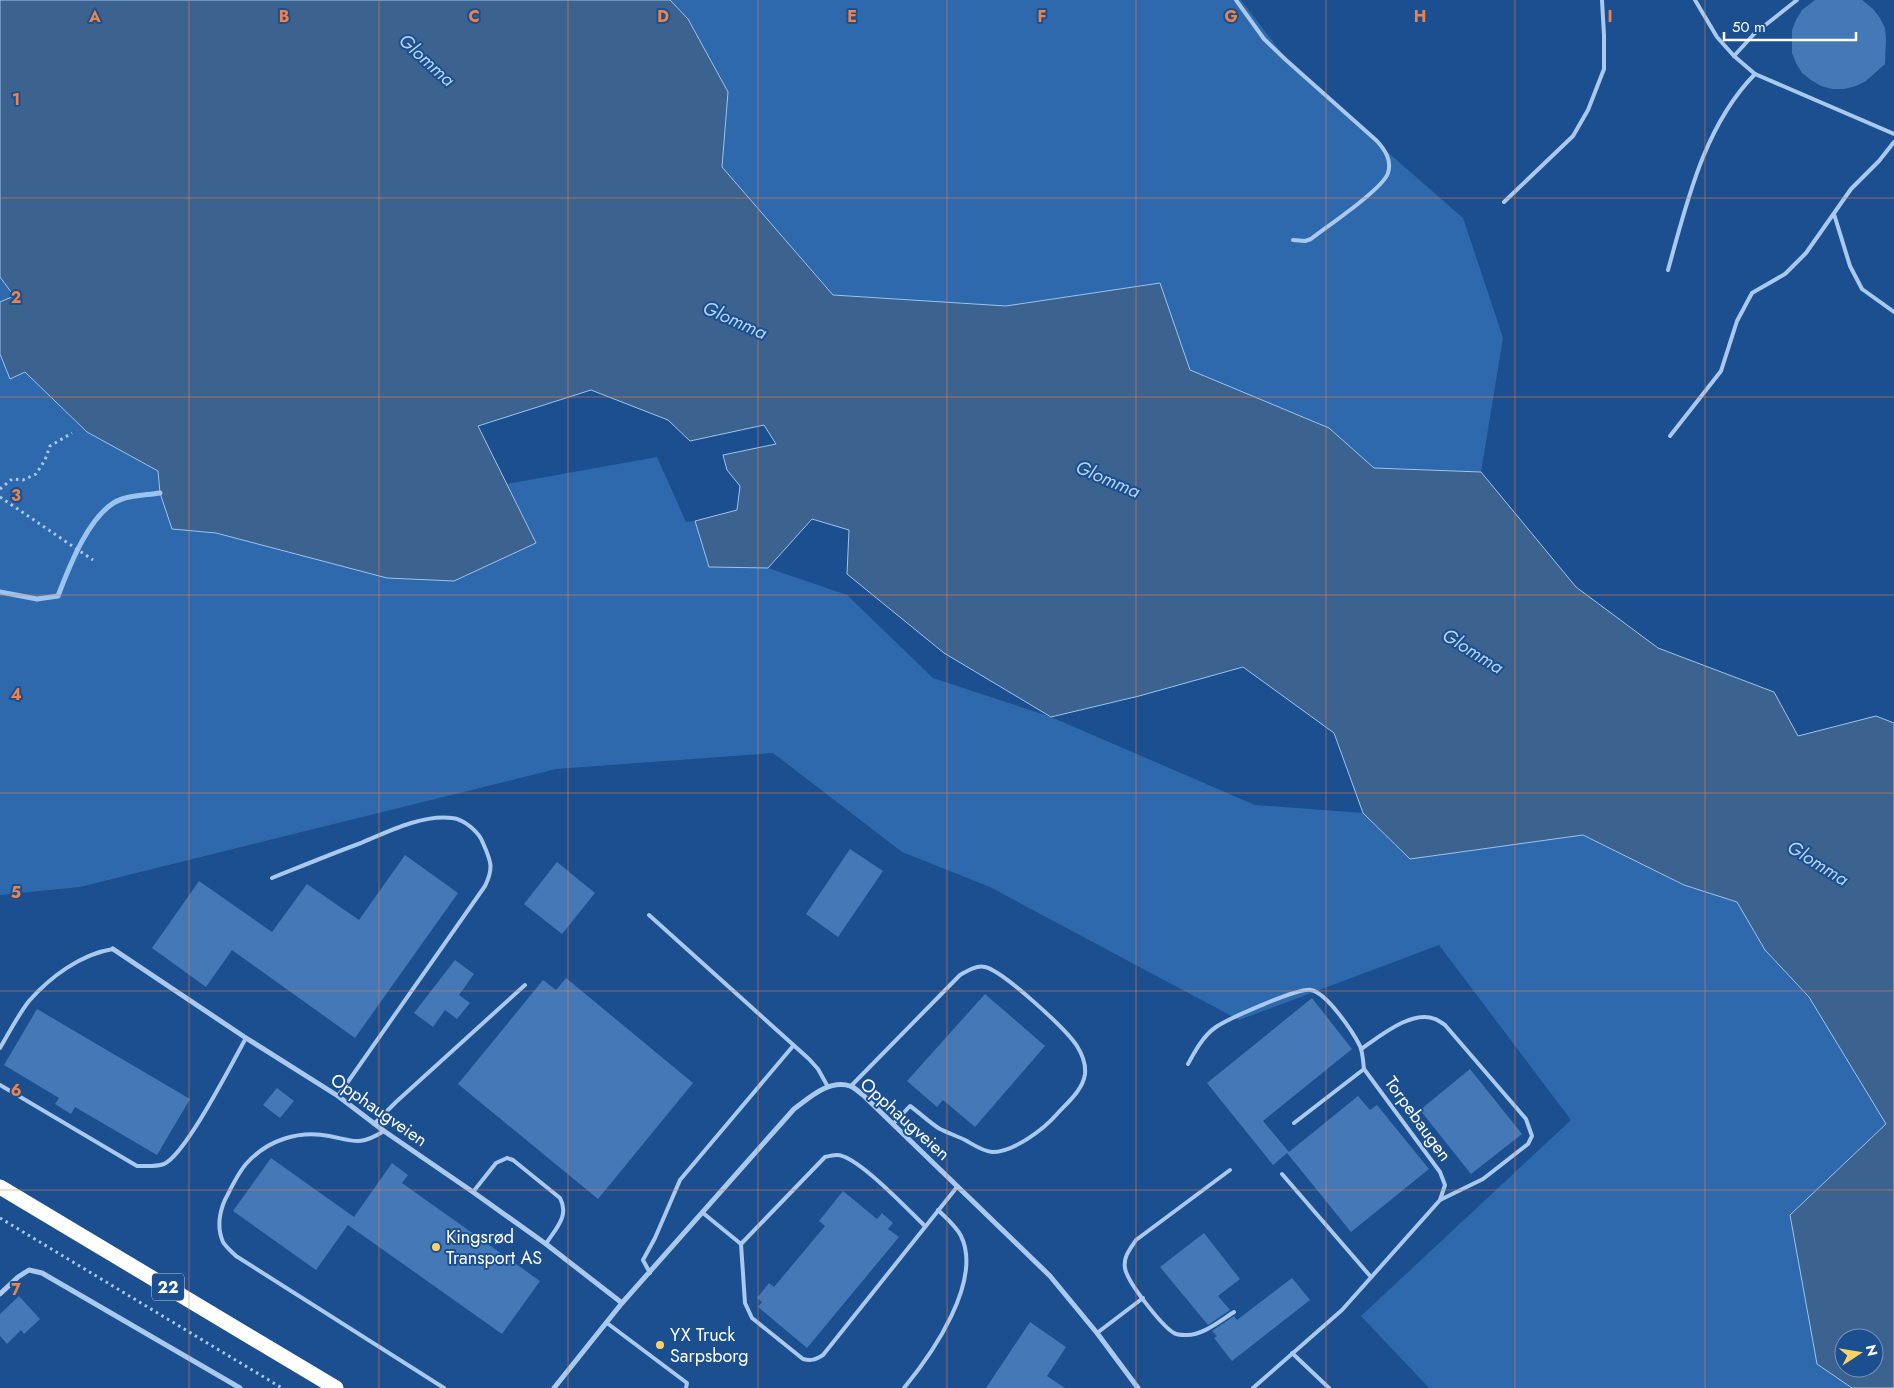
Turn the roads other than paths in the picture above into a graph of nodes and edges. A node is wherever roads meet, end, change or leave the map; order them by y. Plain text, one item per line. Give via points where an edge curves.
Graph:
1 (1236, 0) edge
2 (1602, 0) edge
3 (1695, 0) edge
4 (1797, 0) edge
5 (1734, 56) junction
6 (1755, 74) junction
7 (1894, 134) edge
8 (1894, 142) edge
9 (1504, 202) dead end
10 (1834, 214) junction
11 (1293, 240) dead end
12 (1668, 270) dead end
13 (1894, 312) edge
14 (1670, 436) dead end
15 (272, 878) dead end
16 (649, 915) dead end
17 (113, 948) joint
18 (525, 985) dead end
19 (246, 1038) junction
20 (793, 1046) junction
21 (0, 1048) edge
22 (1361, 1049) junction
23 (1188, 1064) dead end
24 (1364, 1069) junction
25 (0, 1085) edge
26 (851, 1086) junction
27 (828, 1088) junction
28 (338, 1096) junction
29 (1294, 1123) dead end
30 (374, 1124) junction
31 (893, 1124) junction
32 (384, 1131) junction
33 (1230, 1170) dead end
34 (1282, 1174) dead end
35 (0, 1187) edge
36 (958, 1187) junction
37 (473, 1192) junction
38 (1440, 1200) junction
39 (938, 1210) junction
40 (703, 1213) junction
41 (925, 1226) junction
42 (546, 1244) junction
43 (741, 1244) junction
44 (650, 1274) junction
45 (1371, 1277) junction
46 (0, 1294) edge
47 (1143, 1298) junction
48 (622, 1304) junction
49 (1234, 1312) dead end
50 (607, 1323) junction
51 (1097, 1333) junction
52 (1292, 1353) junction
53 (240, 1388) edge
54 (336, 1388) edge
55 (444, 1388) edge
56 (554, 1388) edge
57 (686, 1388) edge
58 (904, 1388) edge
59 (1138, 1388) edge
60 (1253, 1388) edge
61 (1329, 1388) edge

1 - 11 lane via 1264,39 1378,141 1389,160 1386,176 1357,204 1311,239
2 - 9 lane via 1604,70 1588,110 1574,136
3 - 5 lane via 1717,36
4 - 5 lane via 1754,34
5 - 6 lane
6 - 7 lane
6 - 12 lane via 1743,86 1701,158
8 - 10 lane via 1851,189
10 - 13 lane via 1850,266 1862,289
10 - 14 lane via 1806,253 1785,274 1752,293 1737,320 1722,372
15 - 28 lane via 432,818 453,818 472,828 482,839 490,859 491,873 485,886
16 - 20 lane
17 - 19 street, Opphaugveien
17 - 21 lane via 98,951 56,975 28,1002
18 - 30 lane
19 - 25 lane via 186,1141 165,1163 153,1167 137,1166
19 - 28 street, Opphaugveien
20 - 27 lane via 818,1069
20 - 44 lane via 680,1180 643,1260
22 - 23 lane, Torpebaugen via 1352,1031 1320,994 1310,990 1275,1000 1215,1028 1198,1046
22 - 24 lane, Torpebaugen
22 - 38 lane via 1397,1025 1422,1017 1434,1018 1444,1025 1526,1119 1532,1136 1528,1144 1483,1179
24 - 29 lane
24 - 38 lane, Torpebaugen via 1440,1172 1445,1185
26 - 27 street, Opphaugveien via 838,1084
26 - 31 street, Opphaugveien
26 - 31 lane via 960,975 982,966 1006,978 1065,1032 1084,1061 1082,1086 1046,1127 1003,1150 995,1152 978,1148 939,1128 910,1106
27 - 40 street, Opphaugveien via 794,1109
28 - 30 street, Opphaugveien
30 - 32 street, Opphaugveien
31 - 36 street, Opphaugveien
32 - 37 street, Opphaugveien
32 - 55 lane via 370,1140 354,1141 303,1134 283,1138 266,1147 246,1164 226,1196 219,1226 224,1242 236,1256
33 - 47 lane via 1136,1240 1126,1255 1125,1268
34 - 45 lane
35 - 54 highway, 22
36 - 39 lane
36 - 51 street, Opphaugveien via 1050,1276
37 - 42 street, Opphaugveien
37 - 42 lane via 496,1163 507,1158 513,1160 560,1198 564,1205 563,1218
38 - 45 lane
39 - 41 lane
39 - 58 lane via 961,1236 966,1263 964,1285 950,1321
40 - 43 lane
40 - 44 street, Opphaugveien
41 - 43 lane via 861,1166 837,1155 825,1157
41 - 43 lane via 823,1355 810,1361 803,1359 752,1318 744,1303
42 - 48 street, Opphaugveien
44 - 48 street, Opphaugveien
45 - 52 lane via 1342,1310
46 - 53 street via 29,1270 42,1273
47 - 49 lane via 1165,1327 1176,1334 1188,1336
47 - 51 lane
48 - 50 street, Opphaugveien
50 - 56 street, Opphaugveien
50 - 57 lane via 687,1383
51 - 59 street, Opphaugveien
52 - 60 lane
52 - 61 lane

